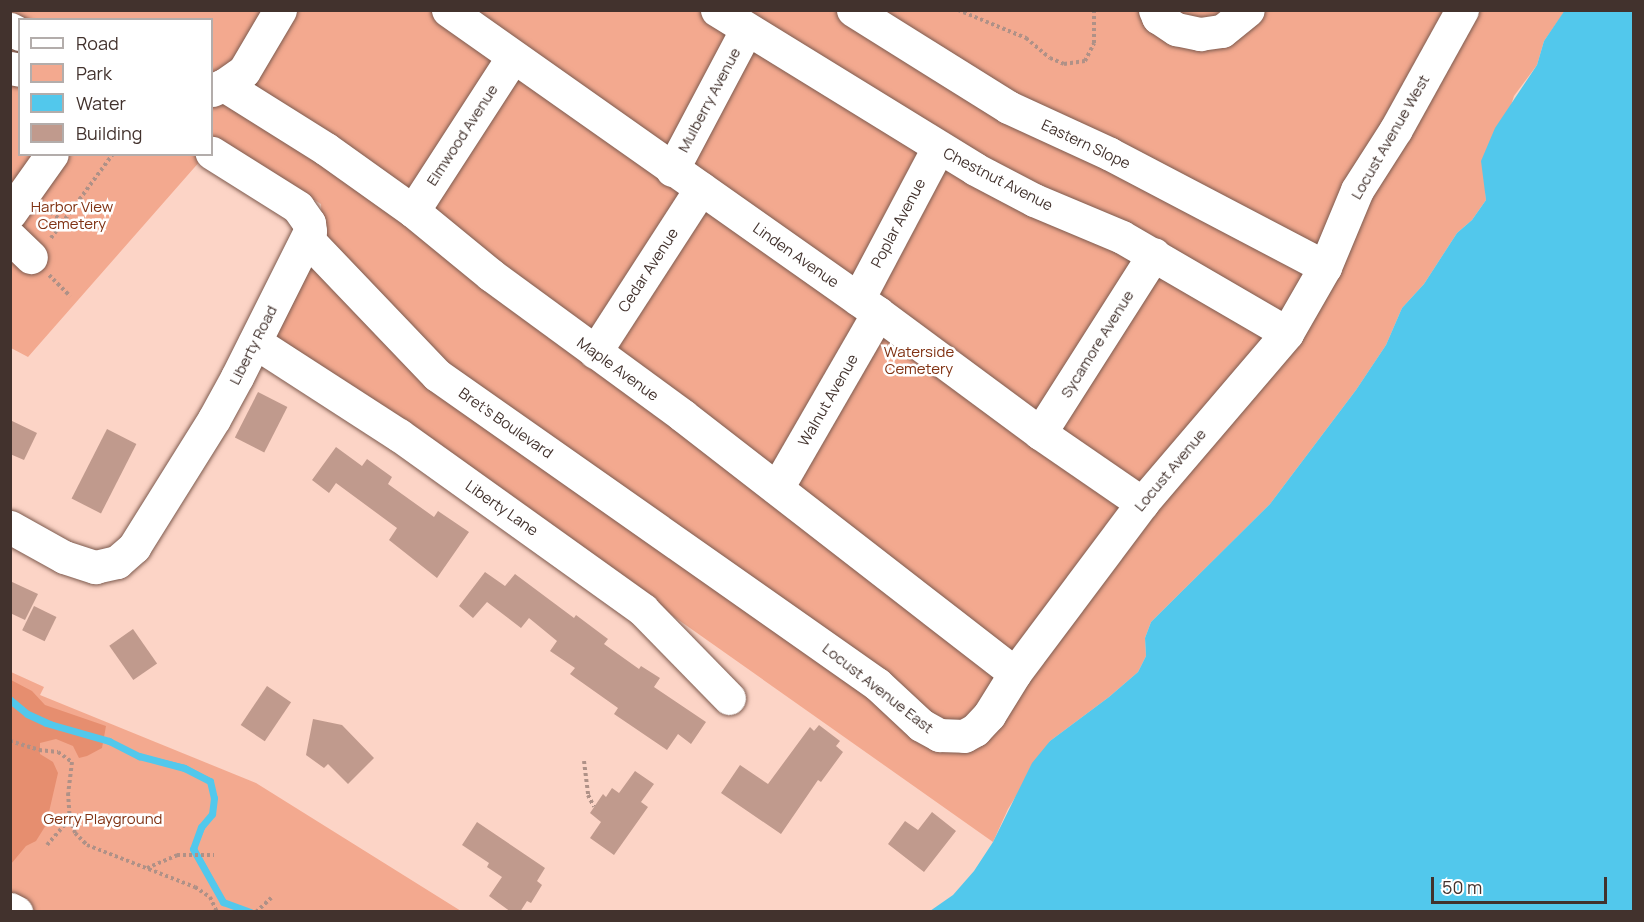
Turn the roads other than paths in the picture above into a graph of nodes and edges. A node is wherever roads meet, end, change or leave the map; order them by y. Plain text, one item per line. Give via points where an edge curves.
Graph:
1 (280, 10) edge
2 (448, 10) edge
3 (717, 10) edge
4 (1155, 10) edge
5 (1248, 10) edge
6 (1462, 10) edge
7 (858, 12) edge
8 (485, 21) edge
9 (746, 30) junction
10 (512, 58) junction
11 (218, 88) edge
12 (938, 148) junction
13 (213, 154) edge
14 (51, 156) edge
15 (672, 170) junction
16 (701, 188) junction
17 (413, 211) junction
18 (10, 213) edge
19 (307, 239) junction
20 (1154, 254) junction
21 (1325, 267) junction
22 (868, 306) junction
23 (1287, 333) junction
24 (255, 342) junction
25 (595, 352) junction
26 (1040, 434) junction
27 (777, 488) junction
28 (1142, 503) junction
29 (10, 527) edge
30 (730, 579) joint
31 (1015, 673) junction
32 (729, 698) dead end
33 (10, 909) edge
34 (16, 912) edge

1 - 11 street via 244,71
2 - 8 street, Linden Avenue
3 - 9 street, Chestnut Avenue
4 - 5 street via 1158,17 1176,29 1200,34 1222,31
6 - 21 street, Locust Avenue West via 1357,190
7 - 21 street, Eastern Slope via 1008,107 1121,159
8 - 10 street, Linden Avenue
9 - 12 street, Chestnut Avenue
9 - 15 street, Mulberry Avenue
10 - 15 street, Linden Avenue
10 - 17 street, Elmwood Avenue
11 - 17 street, Maple Avenue via 326,149
12 - 20 street, Chestnut Avenue via 1035,200
12 - 22 street, Poplar Avenue
13 - 19 street via 298,207 309,223
14 - 18 street
15 - 16 street, Linden Avenue
16 - 22 street, Linden Avenue
16 - 25 street, Cedar Avenue
17 - 25 street, Maple Avenue
19 - 24 street, Liberty Road
19 - 30 street, Bret's Boulevard via 437,375
20 - 23 street, Chestnut Avenue
20 - 26 street, Sycamore Avenue
21 - 23 street, Locust Avenue
22 - 26 street, Linden Avenue
22 - 27 street, Walnut Avenue
23 - 28 street, Locust Avenue
24 - 29 street, Liberty Road via 214,419 134,547 117,562 95,567 85,564 64,557
24 - 32 street, Liberty Lane via 399,435 643,610
25 - 27 street, Maple Avenue
26 - 28 street, Linden Avenue
27 - 31 street, Maple Avenue
28 - 31 street, Locust Avenue
30 - 31 street, Locust Avenue East via 877,684 921,725 939,735 964,736 975,730
33 - 34 street

